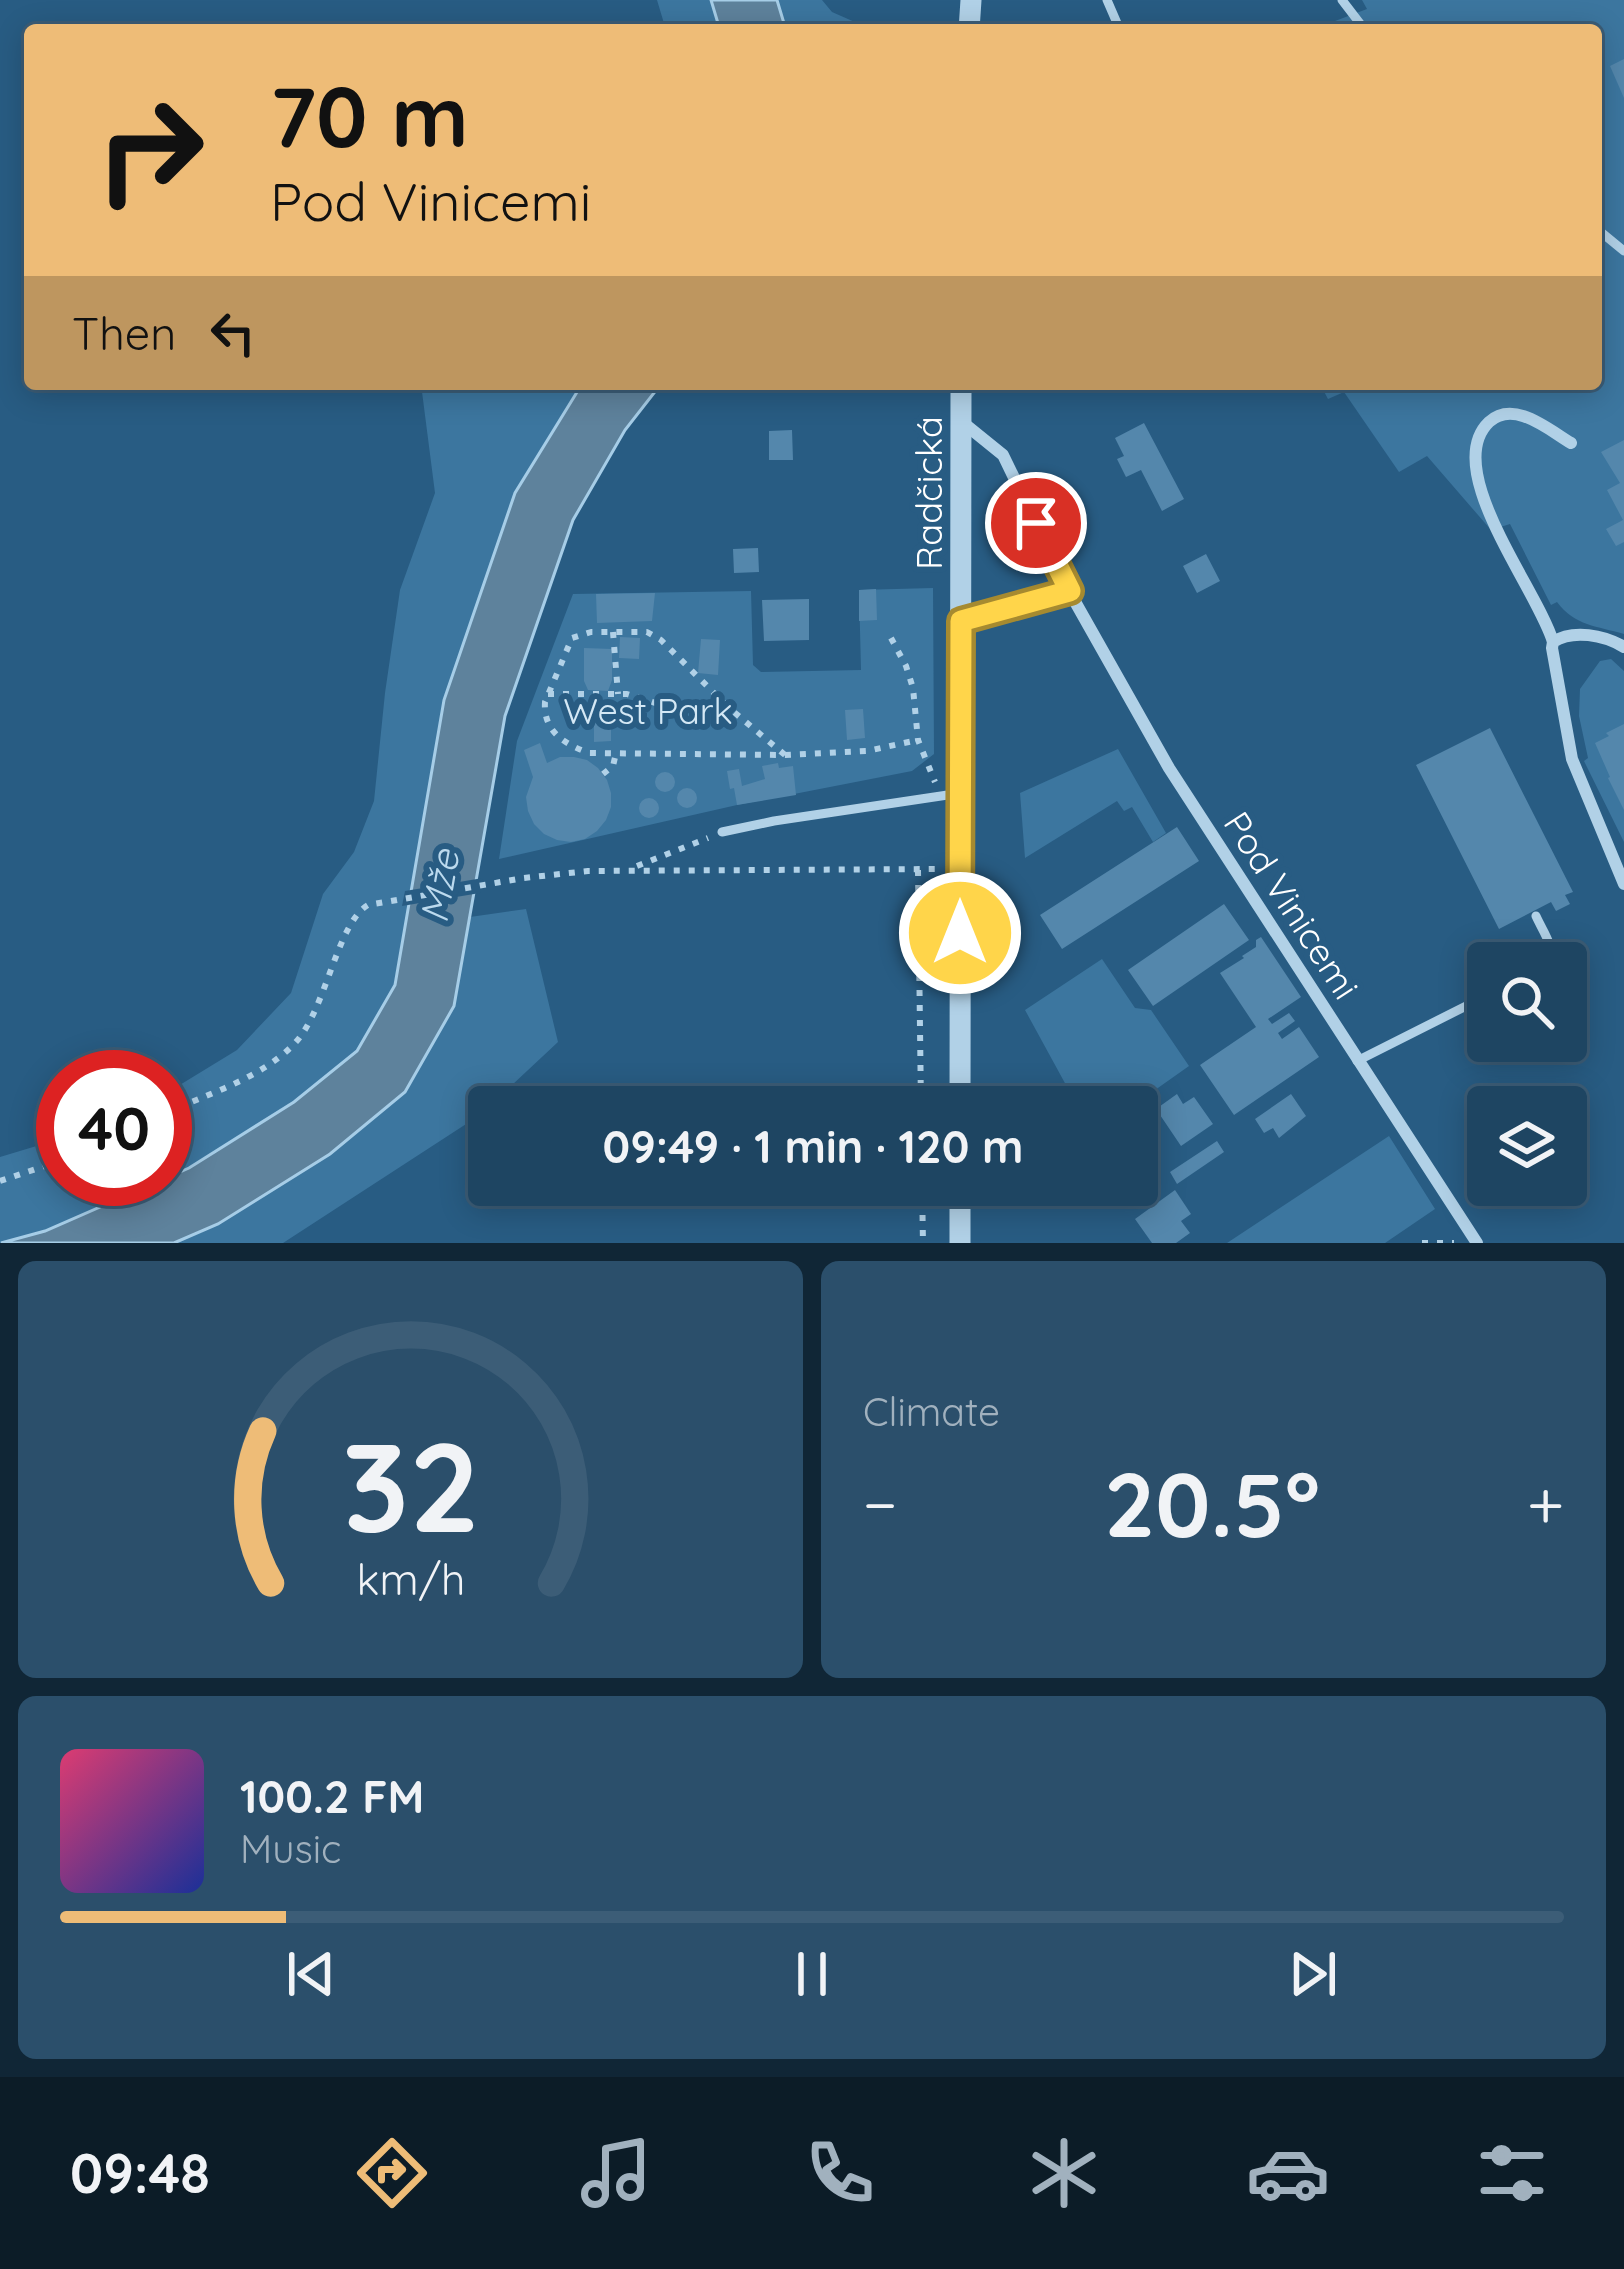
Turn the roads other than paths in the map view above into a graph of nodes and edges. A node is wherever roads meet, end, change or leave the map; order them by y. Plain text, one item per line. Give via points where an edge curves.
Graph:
1 (1342, 0) edge
2 (1360, 24) edge
3 (961, 390) edge
4 (961, 421) junction
5 (1571, 443) dead end
6 (1070, 591) junction
7 (961, 621) junction
8 (1553, 642) junction
9 (1624, 647) edge
10 (961, 794) junction
11 (722, 832) road end
12 (1624, 884) edge
13 (1535, 916) dead end
14 (1548, 942) edge
15 (1467, 1005) edge
16 (1357, 1061) junction
17 (960, 1086) edge
18 (960, 1206) edge
19 (960, 1243) edge
20 (1477, 1243) edge

1 - 2 lane
3 - 4 street, Radčická
4 - 6 street, Pod Vinicemi via 1003,455
4 - 7 street, Radčická
5 - 8 street via 1507,413 1484,426 1477,452 1489,515
6 - 7 street
6 - 16 street, Pod Vinicemi via 1168,768
7 - 10 street, Radčická
8 - 9 street via 1576,635
8 - 12 street via 1572,759
10 - 11 lane
10 - 17 street, Radčická
13 - 14 lane
15 - 16 lane
16 - 20 street, Pod Vinicemi
18 - 19 street

